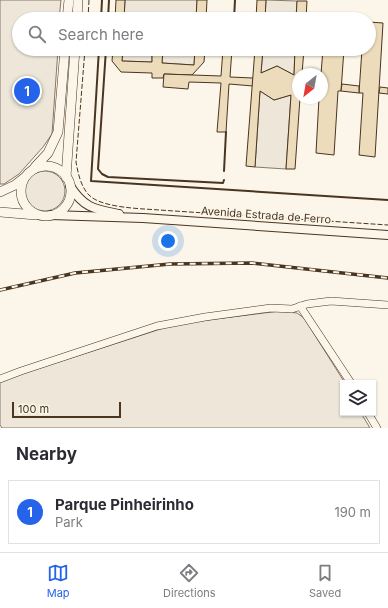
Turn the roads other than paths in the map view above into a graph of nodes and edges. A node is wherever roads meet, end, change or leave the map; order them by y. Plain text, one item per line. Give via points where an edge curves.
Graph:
1 (69, 0) edge
2 (78, 0) edge
3 (68, 12) edge
4 (77, 12) edge
5 (64, 56) edge
6 (75, 56) edge
7 (32, 170) junction
8 (25, 177) junction
9 (66, 177) junction
10 (70, 186) junction
11 (0, 192) edge
12 (0, 212) edge
13 (42, 215) junction
14 (51, 215) junction
15 (143, 218) junction
16 (388, 236) edge
17 (388, 305) edge
18 (300, 306) junction
19 (0, 379) edge
20 (349, 380) edge
21 (370, 416) edge
22 (377, 428) edge

1 - 3 main road
2 - 4 main road
5 - 7 main road via 58,132 48,153
6 - 9 main road
7 - 8 main road
7 - 9 main road via 40,166 50,166
8 - 11 main road
8 - 13 main road via 21,186 21,196 25,205 32,212
9 - 10 main road, Avenida Estrada de Ferro
10 - 14 main road via 71,195 67,204
10 - 15 street, Avenida Estrada de Ferro via 77,197 88,205 100,210
12 - 13 main road, Avenida Estrada de Ferro
13 - 14 main road, Avenida Estrada de Ferro
14 - 15 street, Avenida Estrada de Ferro
15 - 16 street, Avenida Estrada de Ferro
17 - 18 street via 330,301
18 - 19 street via 292,309 271,308 157,326
18 - 20 street
21 - 22 street

